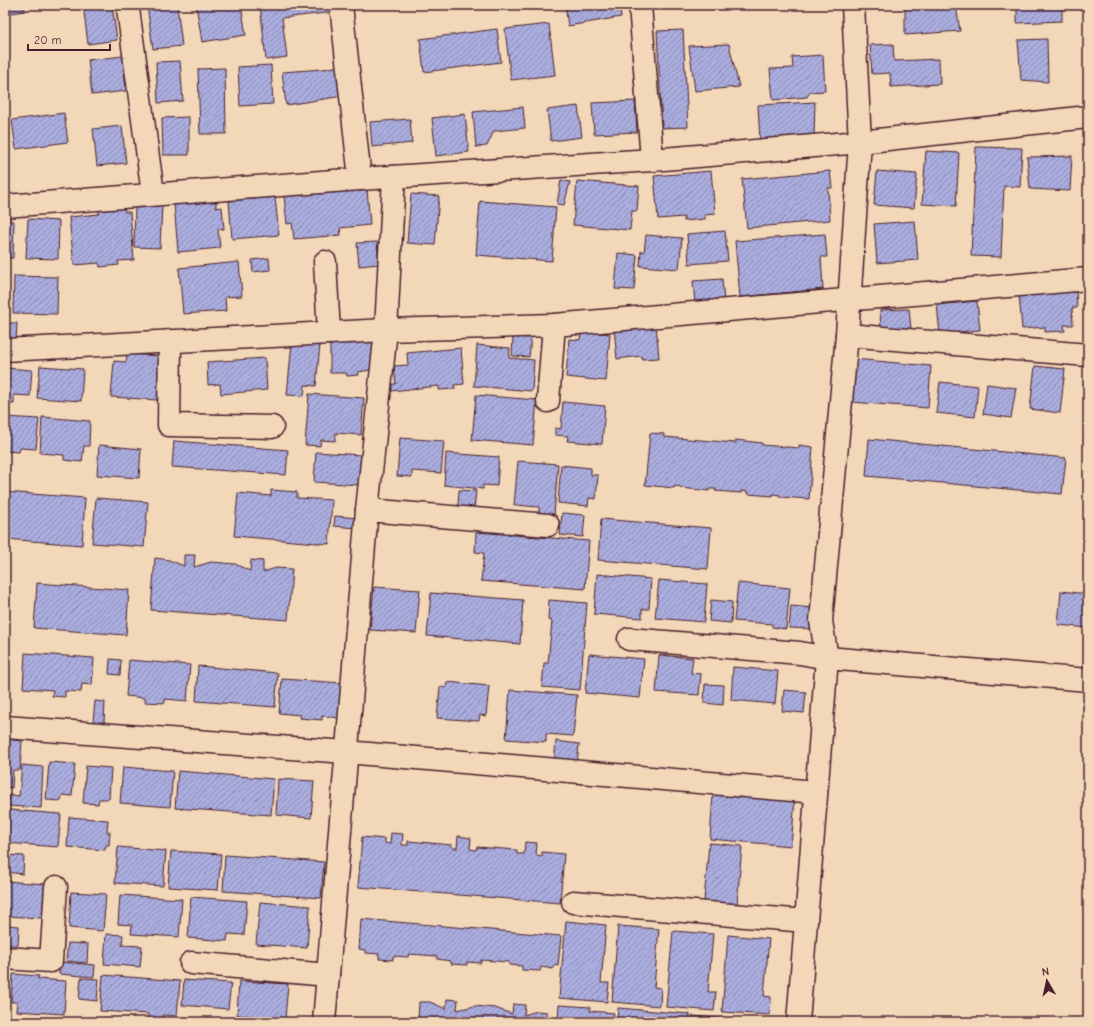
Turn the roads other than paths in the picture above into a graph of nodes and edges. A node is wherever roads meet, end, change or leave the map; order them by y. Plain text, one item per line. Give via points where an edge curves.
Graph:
1 (341, 5) edge
2 (640, 5) edge
3 (853, 5) edge
4 (128, 9) dead end
5 (1088, 117) edge
6 (860, 142) junction
7 (652, 160) junction
8 (394, 177) junction
9 (360, 179) junction
10 (153, 194) junction
11 (5, 206) edge
12 (325, 262) dead end
13 (1088, 279) edge
14 (849, 298) junction
15 (554, 325) junction
16 (386, 330) junction
17 (329, 333) junction
18 (847, 335) junction
19 (170, 341) junction
20 (5, 350) edge
21 (1088, 355) edge
22 (548, 401) dead end
23 (272, 426) dead end
24 (367, 510) junction
25 (548, 525) dead end
26 (630, 638) dead end
27 (827, 658) junction
28 (1088, 680) edge
29 (5, 727) edge
30 (346, 752) junction
31 (816, 792) junction
32 (56, 887) dead end
33 (573, 902) dead end
34 (806, 921) junction
35 (5, 958) edge
36 (191, 963) dead end
37 (328, 975) junction
38 (324, 1022) edge
39 (798, 1022) edge

1 - 9 street
2 - 7 street
3 - 6 street
4 - 10 street
5 - 6 street
6 - 7 street
6 - 14 street
7 - 8 street
8 - 9 street
8 - 16 street
9 - 10 street
10 - 11 street
12 - 17 street
13 - 14 street
14 - 15 street
14 - 18 street
15 - 16 street
15 - 22 street
16 - 17 street
16 - 24 street
17 - 19 street
18 - 21 street
18 - 27 street via 822,621
19 - 20 street
19 - 23 street via 169,425
24 - 25 street
24 - 30 street
26 - 27 street via 800,653
27 - 28 street
27 - 31 street
29 - 30 street
30 - 31 street
30 - 37 street
31 - 34 street
32 - 35 street via 51,961
33 - 34 street
34 - 39 street
36 - 37 street
37 - 38 street

